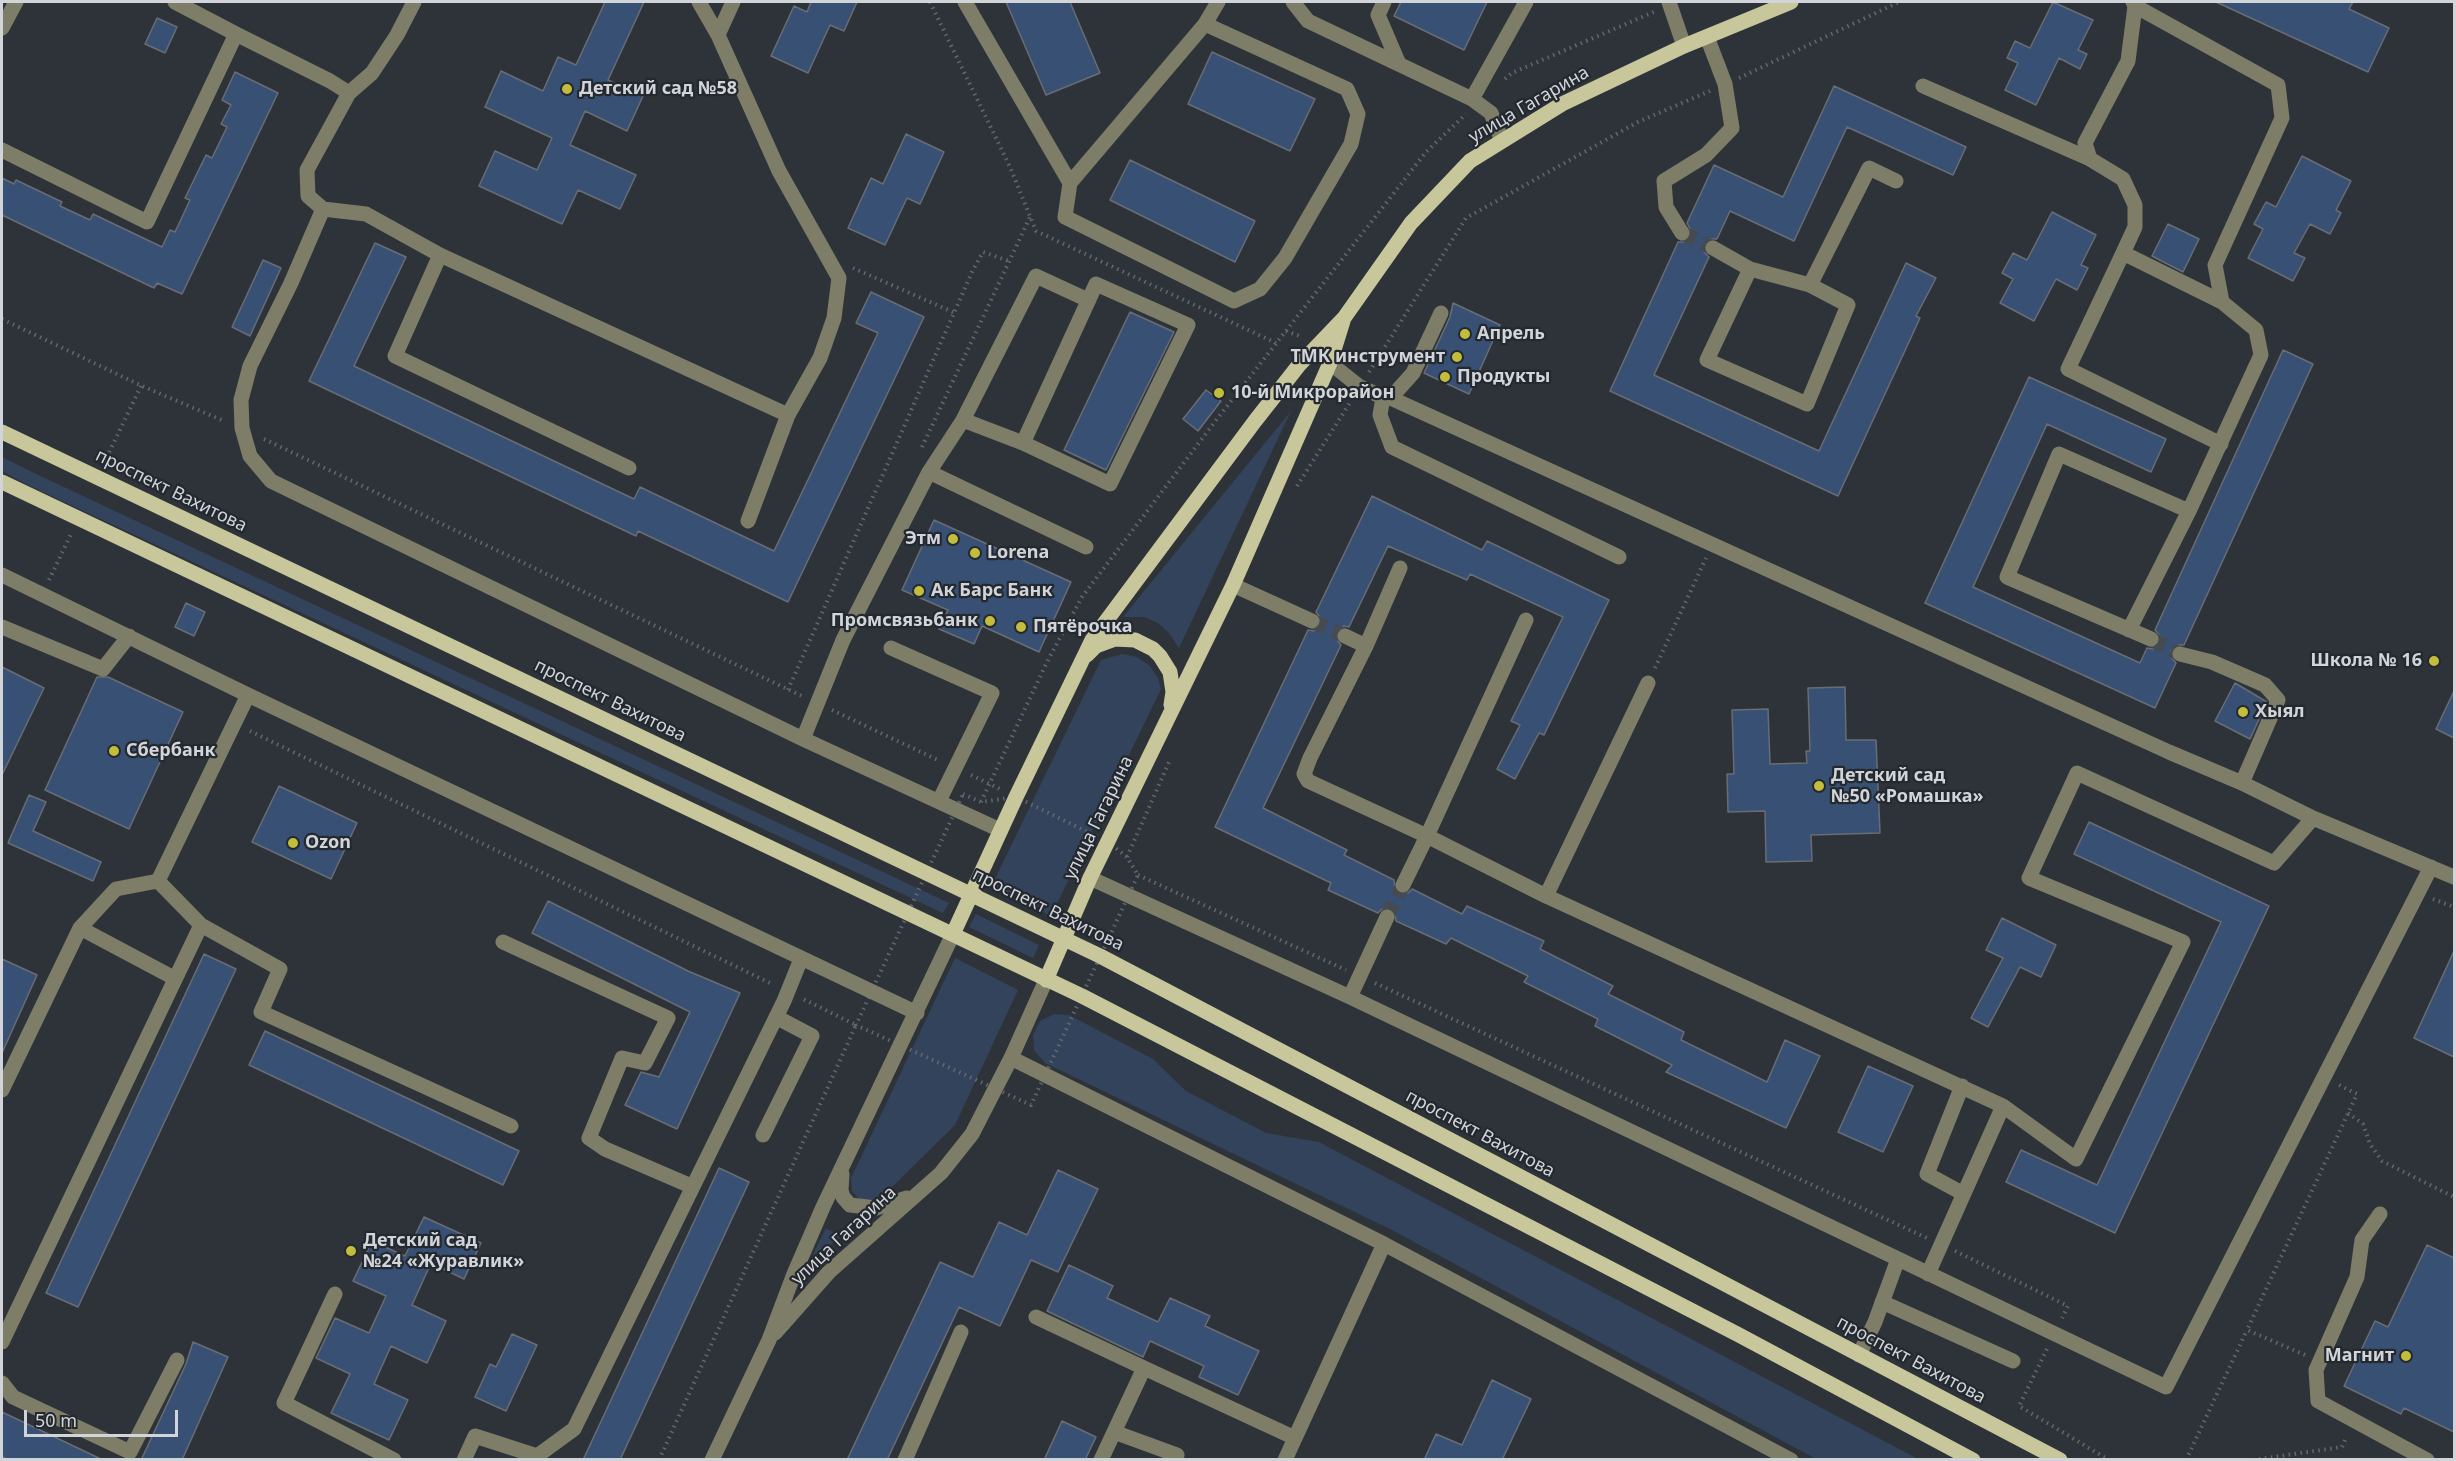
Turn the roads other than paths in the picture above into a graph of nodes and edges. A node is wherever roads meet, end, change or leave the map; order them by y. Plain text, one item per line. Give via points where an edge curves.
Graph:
1 (15, 2) edge
2 (175, 2) edge
3 (414, 2) edge
4 (699, 2) edge
5 (733, 2) edge
6 (965, 2) edge
7 (1218, 2) edge
8 (1293, 2) edge
9 (1384, 2) edge
10 (1526, 2) edge
11 (1669, 2) edge
12 (1791, 2) edge
13 (2134, 4) edge
14 (1205, 24) junction
15 (2, 28) edge
16 (236, 34) junction
17 (718, 35) junction
18 (1707, 37) junction
19 (1684, 46) junction
20 (1399, 64) junction
21 (1923, 86) dead end
22 (349, 93) junction
23 (1472, 99) junction
24 (1502, 141) junction
25 (2, 150) edge
26 (2090, 159) junction
27 (1896, 182) dead end
28 (1070, 183) junction
29 (323, 209) junction
30 (1682, 233) tunnel mouth
31 (1713, 248) tunnel mouth
32 (2122, 253) junction
33 (440, 255) junction
34 (1750, 269) junction
35 (1810, 285) junction
36 (1088, 300) junction
37 (2222, 302) junction
38 (1441, 313) dead end
39 (1344, 318) junction
40 (1330, 363) junction
41 (1385, 397) junction
42 (788, 415) junction
43 (963, 420) junction
44 (2, 432) edge
45 (1023, 443) junction
46 (2221, 444) junction
47 (629, 468) dead end
48 (929, 472) junction
49 (2, 482) edge
50 (2189, 511) junction
51 (748, 521) dead end
52 (1086, 547) dead end
53 (1619, 557) dead end
54 (1400, 568) dead end
55 (2, 575) edge
56 (1233, 585) junction
57 (1526, 620) dead end
58 (1312, 621) tunnel mouth
59 (2, 627) edge
60 (2129, 630) junction
61 (129, 636) junction
62 (1345, 636) tunnel mouth
63 (2151, 639) tunnel mouth
64 (1366, 646) junction
65 (891, 648) dead end
66 (2180, 654) tunnel mouth
67 (1075, 672) junction
68 (1648, 683) road end
69 (248, 695) junction
70 (1170, 716) junction
71 (803, 739) junction
72 (2242, 783) junction
73 (939, 801) junction
74 (2313, 818) junction
75 (1000, 830) junction
76 (1427, 836) junction
77 (2431, 867) junction
78 (2454, 877) edge
79 (1090, 878) junction
80 (158, 881) junction
81 (1402, 885) tunnel mouth
82 (972, 895) junction
83 (1546, 896) junction
84 (1387, 917) tunnel mouth
85 (201, 925) junction
86 (80, 928) junction
87 (953, 934) junction
88 (1064, 940) junction
89 (503, 942) dead end
90 (801, 959) junction
91 (174, 978) junction
92 (1046, 980) junction
93 (1350, 997) junction
94 (917, 1013) junction
95 (776, 1017) junction
96 (1011, 1058) junction
97 (1962, 1086) junction
98 (2, 1090) edge
99 (2003, 1106) junction
100 (511, 1126) dead end
101 (763, 1135) dead end
102 (843, 1165) junction
103 (691, 1186) junction
104 (1962, 1193) junction
105 (918, 1194) junction
106 (2380, 1214) dead end
107 (1384, 1244) junction
108 (1898, 1259) junction
109 (1928, 1274) junction
110 (335, 1294) dead end
111 (1882, 1302) junction
112 (1036, 1317) dead end
113 (961, 1332) dead end
114 (769, 1340) junction
115 (2, 1342) edge
116 (1859, 1355) junction
117 (177, 1360) dead end
118 (2013, 1361) dead end
119 (1144, 1368) junction
120 (2, 1383) edge
121 (1114, 1432) junction
122 (1295, 1438) junction
123 (1179, 1458) edge
124 (394, 1460) edge
125 (464, 1460) edge
126 (712, 1460) edge
127 (904, 1460) edge
128 (1101, 1460) edge
129 (1285, 1460) edge
130 (1791, 1460) edge
131 (1973, 1460) edge
132 (2060, 1460) edge
133 (2427, 1460) edge

1 - 15 street
2 - 16 street
3 - 22 street via 398,35 372,73
4 - 17 street
5 - 17 street
6 - 28 street
7 - 14 street
8 - 20 street via 1308,21
9 - 20 street via 1378,15
10 - 23 street
11 - 19 street
12 - 18 main road, улица Гагарина
13 - 26 street via 2128,61 2085,143
13 - 37 street via 2278,85 2282,118 2215,265
14 - 28 street
14 - 28 street via 1347,89 1358,114 1351,144 1285,258 1260,289 1234,301 1065,217
16 - 22 street
16 - 25 street via 147,222
17 - 42 street via 780,171 839,278 834,318 820,358
18 - 19 main road, улица Гагарина
18 - 30 street via 1725,84 1732,128 1706,154 1664,182 1666,207
19 - 24 main road, улица Гагарина via 1562,104
20 - 23 street
21 - 26 street
22 - 29 street via 307,170 308,196
23 - 24 street via 1491,113
24 - 39 main road, улица Гагарина via 1470,161 1411,223
26 - 32 street via 2122,179 2135,205 2135,227
27 - 35 street via 1869,168
29 - 33 street via 366,214
29 - 71 street via 250,366 241,400 242,428 250,456 271,481
31 - 34 street
32 - 37 street
32 - 46 street via 2068,369
33 - 42 street
33 - 47 street via 394,356
34 - 35 street
34 - 35 street via 1707,360 1807,404 1848,305
36 - 43 street via 1036,276
36 - 45 street
36 - 45 street via 1096,284 1188,325 1110,484
37 - 46 street via 2256,330 2261,354
38 - 41 street via 1413,374 1396,392
39 - 40 main road, улица Гагарина
39 - 67 main road, улица Гагарина via 1299,365 1255,421 1092,640
40 - 41 street via 1360,387
40 - 56 main road, улица Гагарина
41 - 53 street via 1380,415 1392,447
41 - 72 street
42 - 51 street
43 - 45 street
43 - 48 street
44 - 82 main road, проспект Вахитова
46 - 50 street
48 - 52 street
48 - 71 street via 843,640
49 - 87 main road
50 - 60 street
50 - 60 street via 2059,454 2007,577
54 - 64 street
55 - 61 street
56 - 58 street
56 - 70 main road, улица Гагарина
57 - 76 street
59 - 61 street via 103,669
60 - 63 street
61 - 69 street
62 - 64 street
64 - 76 street via 1304,774 1308,781
65 - 73 street via 992,693
66 - 72 street via 2212,662 2265,685 2278,700
67 - 70 main road via 1090,652 1106,642 1125,639 1144,644 1160,656 1170,672
67 - 75 main road, улица Гагарина
68 - 83 street
69 - 80 street
69 - 90 street
70 - 79 main road, улица Гагарина
71 - 73 street
72 - 74 street
73 - 75 street
74 - 77 street
74 - 99 street via 2274,863 2077,773 2029,878 2183,942 2076,1159
75 - 82 main road, улица Гагарина
76 - 81 street
76 - 83 street
77 - 78 street
77 - 109 street via 2166,1387
79 - 88 main road, улица Гагарина
79 - 93 street
80 - 85 street
80 - 86 street via 116,889
82 - 87 main road, улица Гагарина
82 - 88 main road, проспект Вахитова
83 - 97 street
84 - 93 street
85 - 91 street
85 - 100 street via 280,969 261,1012
86 - 91 street
86 - 98 street
87 - 92 main road
87 - 94 street, улица Гагарина
88 - 92 main road, улица Гагарина
88 - 116 main road, проспект Вахитова
89 - 103 street via 668,1018 645,1063 622,1058 589,1138 605,1149
90 - 94 street
90 - 95 street
91 - 115 street
92 - 96 street, улица Гагарина
92 - 131 main road via 1740,1335
93 - 108 street
94 - 102 street, улица Гагарина
95 - 101 street via 812,1036
95 - 103 street
96 - 105 street, улица Гагарина via 972,1134 941,1173
96 - 107 street
97 - 99 street
97 - 104 street via 1927,1174
99 - 104 street
102 - 105 street via 841,1190 850,1205 876,1208
102 - 114 street, улица Гагарина
103 - 125 street via 574,1429 537,1456 475,1436
104 - 109 street
105 - 114 street, улица Гагарина via 829,1272
106 - 133 street via 2362,1240 2356,1277 2316,1370 2318,1401
107 - 122 street
107 - 130 street
108 - 109 street
108 - 111 street
110 - 124 street via 284,1403
111 - 116 street
111 - 118 street
112 - 119 street
113 - 127 street
114 - 126 street, улица Гагарина
116 - 132 main road, проспект Вахитова
117 - 120 street via 130,1452 13,1397
119 - 121 street
119 - 122 street
121 - 123 street
121 - 128 street
122 - 129 street

